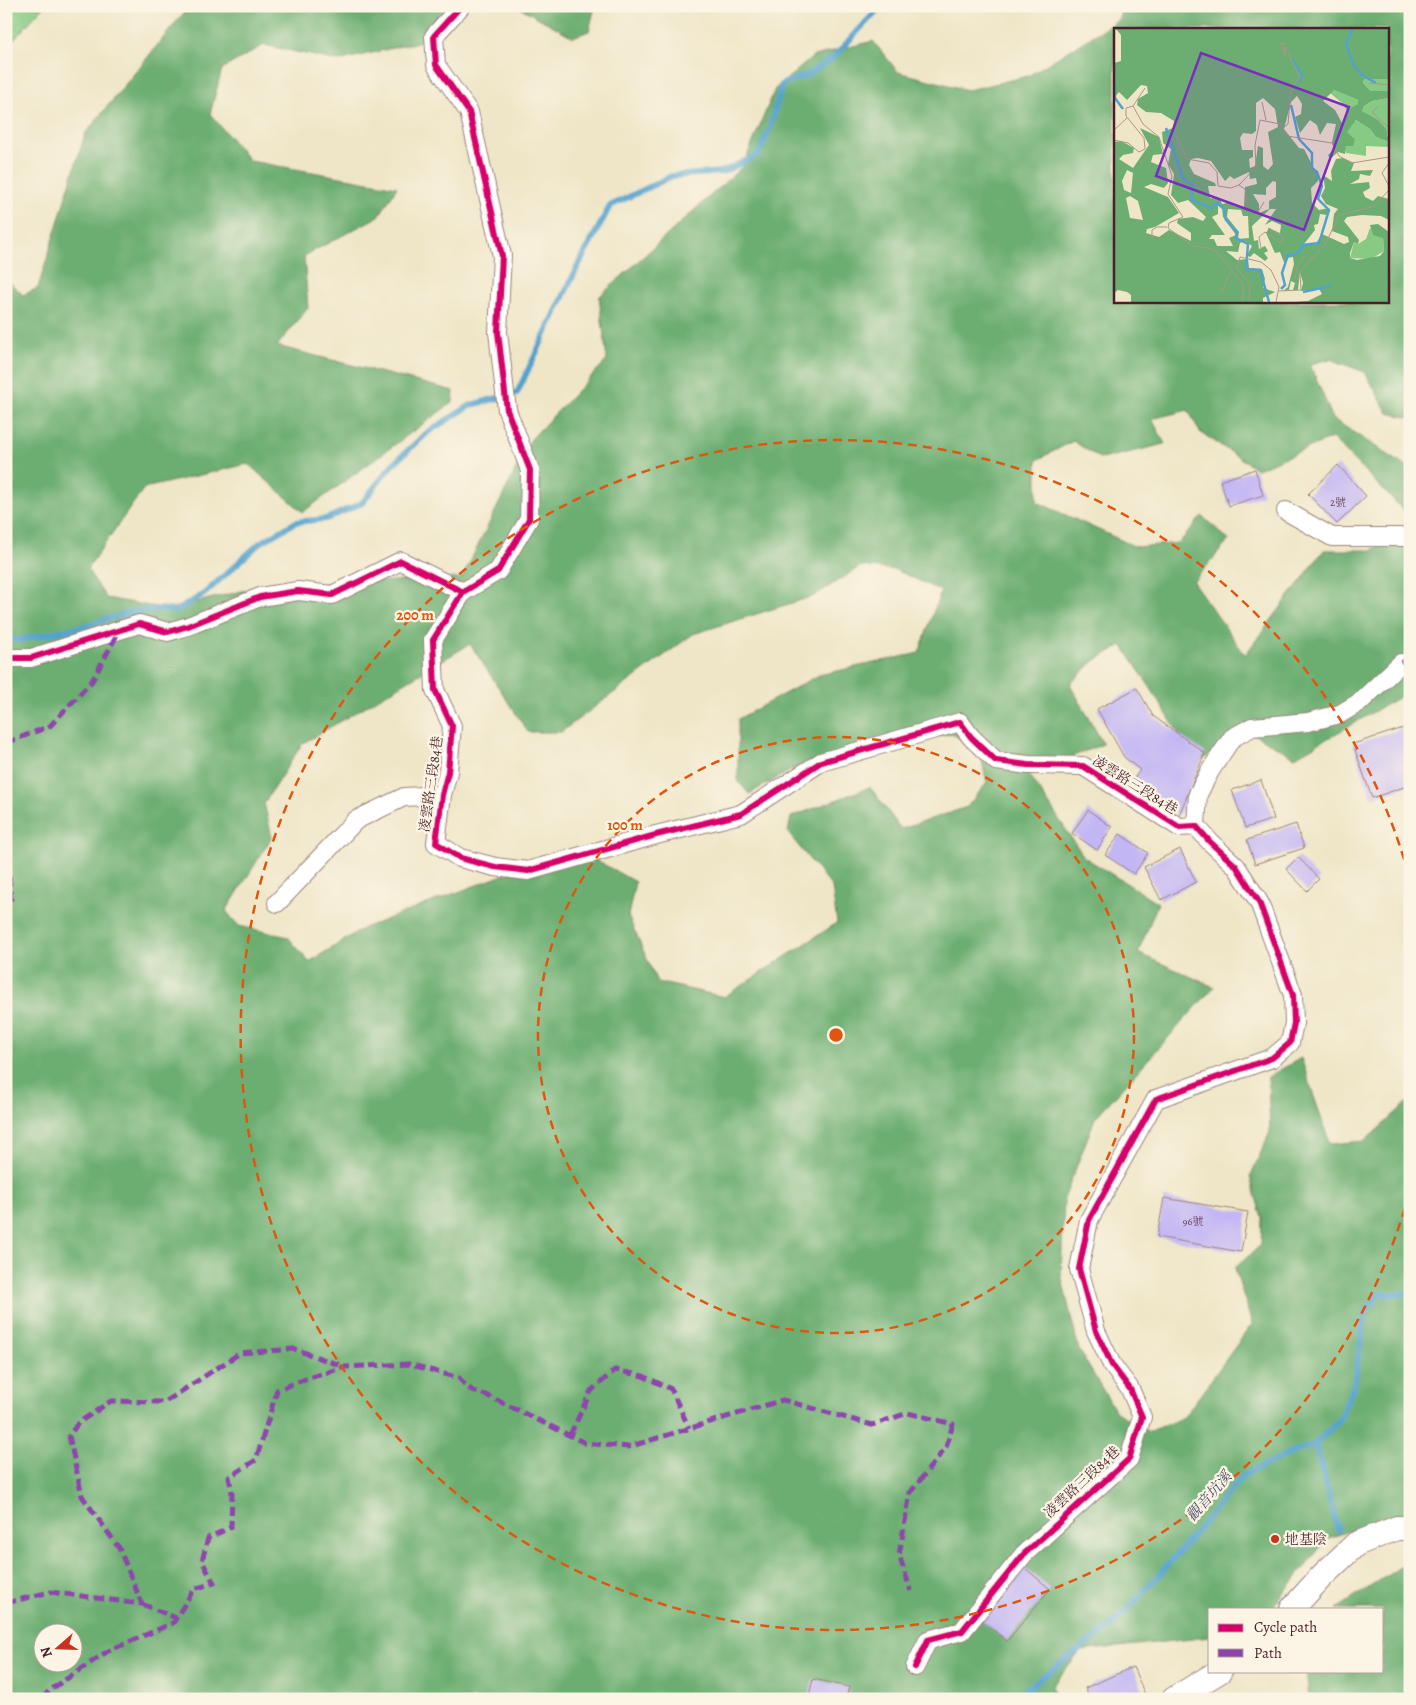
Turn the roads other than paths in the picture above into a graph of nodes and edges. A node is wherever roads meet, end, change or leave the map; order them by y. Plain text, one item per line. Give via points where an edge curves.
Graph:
1 (461, 6) edge
2 (1286, 511) dead end
3 (1410, 537) edge
4 (463, 592) junction
5 (6, 658) edge
6 (1401, 663) dead end
7 (442, 795) junction
8 (1196, 826) junction
9 (278, 903) dead end
10 (1410, 1528) edge
11 (1293, 1608) edge
12 (915, 1667) dead end
13 (1218, 1672) edge
14 (1174, 1699) edge

1 - 4 street via 434,36 436,65 469,112 502,256 498,332 507,410 530,470 529,519 498,571
2 - 3 street via 1332,537
4 - 5 street via 401,561 332,595 298,591 260,597 168,632 139,624 31,658
4 - 7 street, 凌雲路三段84巷 via 433,640 435,690 452,726 448,772
6 - 8 street, 凌雲路三段84巷 via 1360,702 1340,714 1308,722 1252,728 1232,738 1198,794
7 - 8 street, 凌雲路三段84巷 via 436,843 460,858 528,871 741,814 821,762 960,722 996,761 1083,766 1179,827
7 - 9 street via 404,797 356,820
8 - 12 street, 凌雲路三段84巷 via 1236,866 1259,902 1294,995 1290,1043 1272,1058 1156,1099 1089,1220 1079,1269 1096,1331 1112,1365 1130,1388 1142,1417 1129,1459 1024,1554 962,1631 928,1640
10 - 11 street via 1397,1528 1356,1544
13 - 14 street

